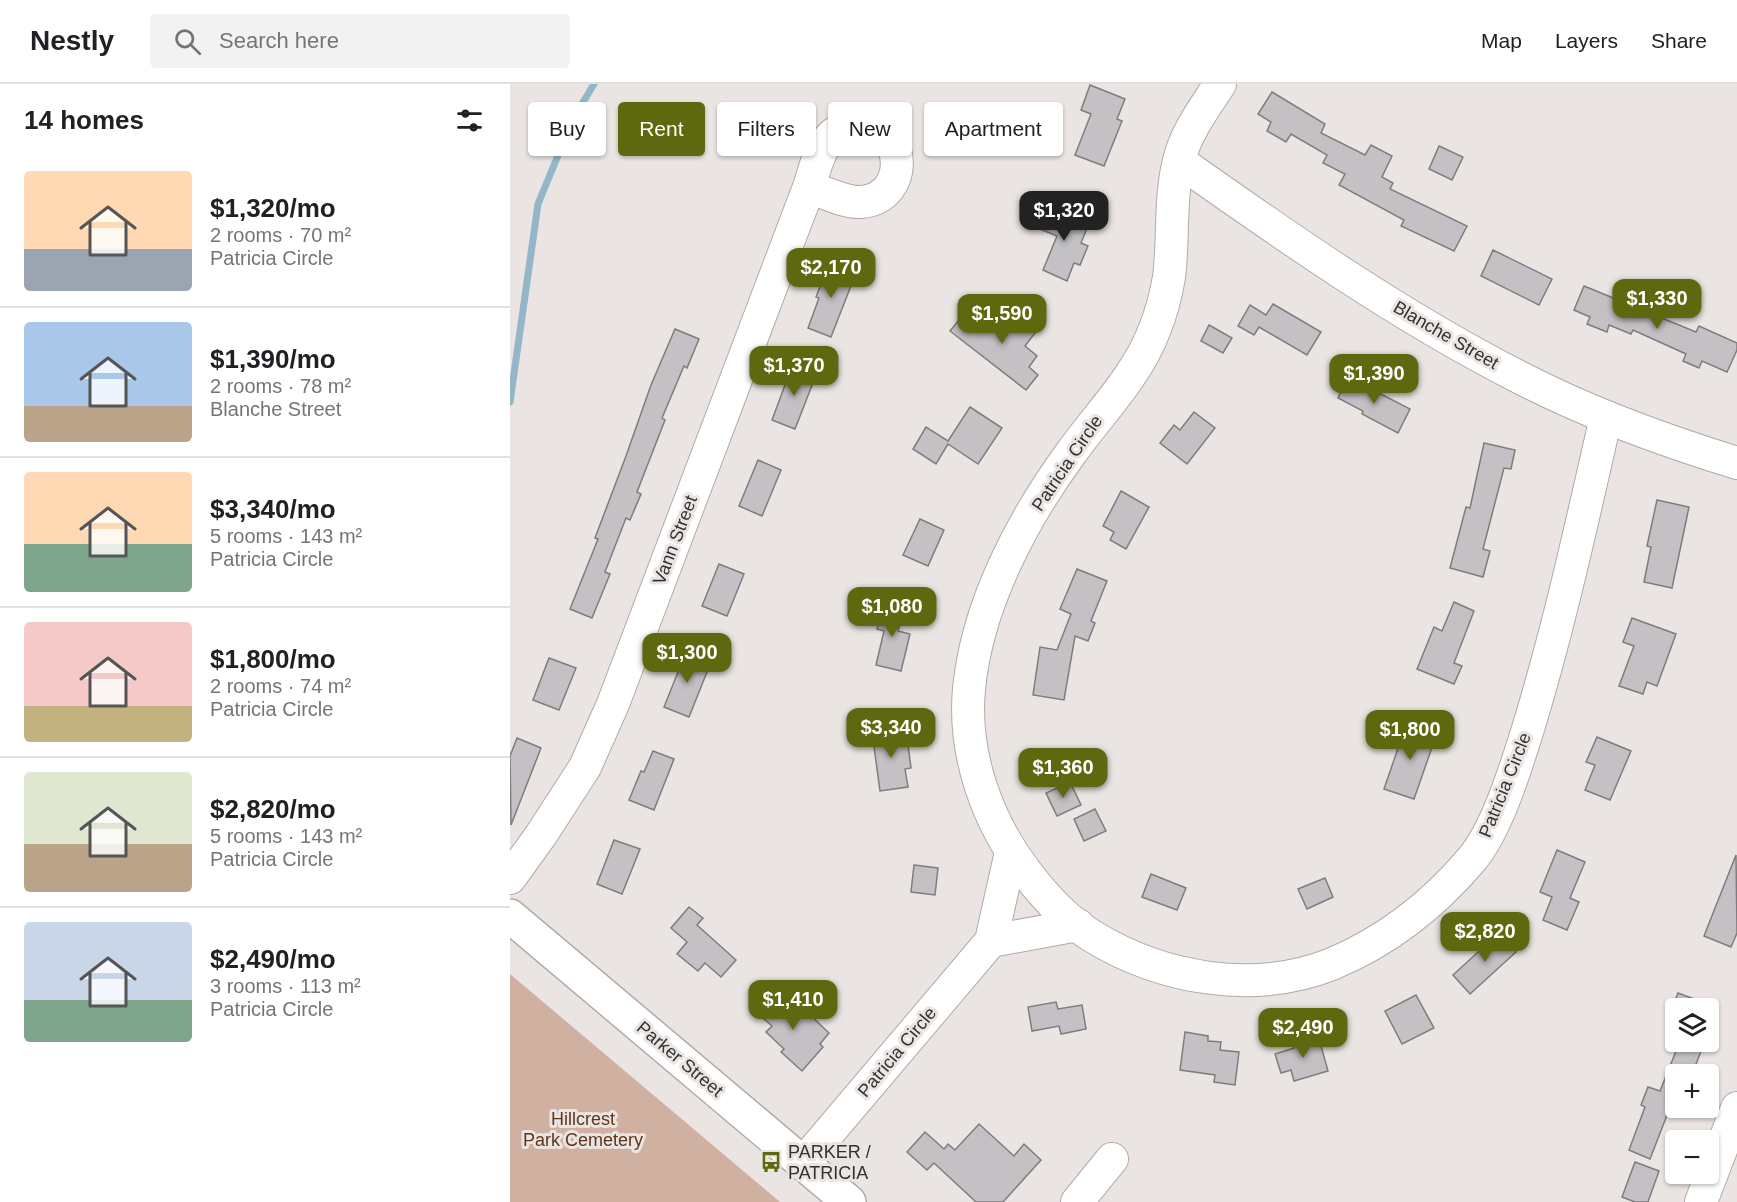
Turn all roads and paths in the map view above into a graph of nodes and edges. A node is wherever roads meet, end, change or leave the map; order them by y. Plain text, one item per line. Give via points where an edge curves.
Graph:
1 (1220, 84) edge
2 (1179, 161) junction
3 (809, 187) dead end
4 (1606, 417) junction
5 (1737, 463) edge
6 (1011, 852) junction
7 (510, 878) edge
8 (510, 916) edge
9 (1078, 925) junction
10 (991, 941) junction
11 (1737, 1108) edge
12 (1112, 1159) dead end
13 (803, 1163) junction
14 (849, 1202) edge
15 (1077, 1202) edge
16 (1701, 1202) edge

1 - 2 street, Patricia Circle via 1198,117
2 - 4 street, Blanche Street via 1402,311 1517,376
2 - 6 street, Patricia Circle via 1169,278 1153,334 1139,361 1051,481 1003,570 982,629 969,689 972,752 988,808
3 - 7 street, Vann Street via 613,704 585,767
4 - 5 street, Blanche Street
4 - 9 street, Patricia Circle via 1555,634 1515,769 1477,853 1447,888 1412,919 1373,944 1329,965 1280,977 1236,980 1161,968
6 - 9 street, Patricia Circle via 1039,889
6 - 10 street, Patricia Circle
8 - 13 main road, Parker Street
9 - 10 street
10 - 13 street, Patricia Circle
11 - 16 street
12 - 15 street
13 - 14 main road, Parker Street

